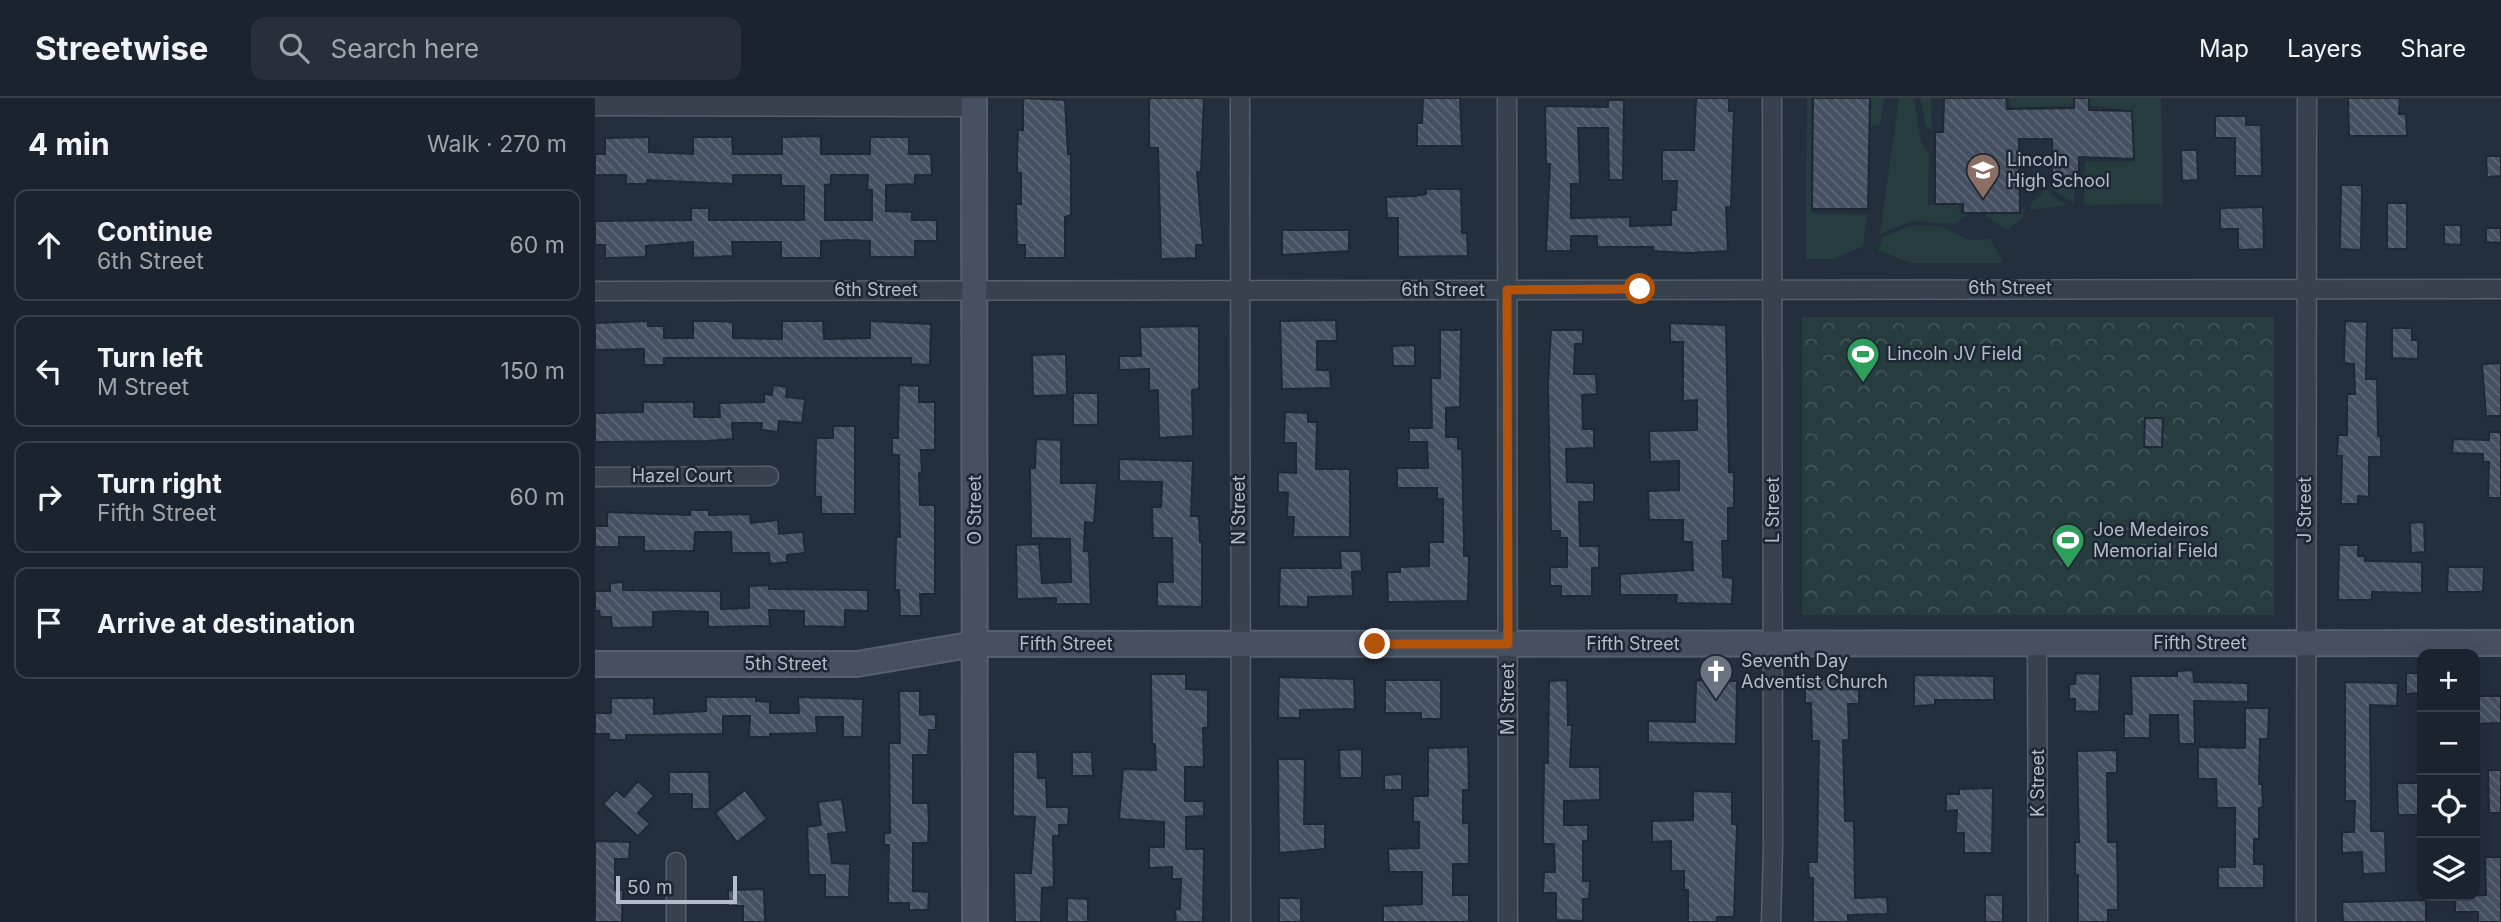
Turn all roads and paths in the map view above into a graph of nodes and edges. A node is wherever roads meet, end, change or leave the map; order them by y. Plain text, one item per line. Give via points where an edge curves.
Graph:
1 (1240, 98) edge
2 (1507, 98) edge
3 (1772, 98) edge
4 (2307, 98) edge
5 (974, 102) edge
6 (595, 106) edge
7 (1773, 288) junction
8 (2305, 288) junction
9 (1241, 289) junction
10 (2501, 289) edge
11 (974, 290) junction
12 (1507, 290) junction
13 (595, 291) edge
14 (769, 476) dead end
15 (595, 477) edge
16 (1241, 643) junction
17 (1773, 643) junction
18 (2037, 643) junction
19 (2305, 643) junction
20 (2501, 643) edge
21 (975, 644) junction
22 (1508, 644) junction
23 (595, 664) edge
24 (676, 862) dead end
25 (676, 922) edge
26 (975, 922) edge
27 (1241, 922) edge
28 (1508, 922) edge
29 (1771, 922) edge
30 (2038, 922) edge
31 (2305, 922) edge

1 - 9 street, N Street
2 - 12 street, M Street
3 - 7 street, L Street
4 - 8 street, J Street
5 - 6 street
5 - 11 street, O Street
7 - 8 street, 6th Street
7 - 12 street, 6th Street
7 - 17 street, L Street
8 - 10 street, 6th Street
8 - 19 street, J Street
9 - 11 street, 6th Street
9 - 12 street, 6th Street
9 - 16 street, N Street
11 - 13 street, 6th Street
11 - 21 street, O Street
12 - 22 street, M Street
14 - 15 street, Hazel Court
16 - 21 street, Fifth Street
16 - 22 street, Fifth Street
16 - 27 street, N Street
17 - 18 street, Fifth Street
17 - 22 street, Fifth Street
17 - 29 street, L Street
18 - 19 street, Fifth Street
18 - 30 street, K Street
19 - 20 street, Fifth Street
19 - 31 street, J Street
21 - 23 street, 5th Street via 857,664
21 - 26 street, O Street
22 - 28 street, M Street
24 - 25 street

